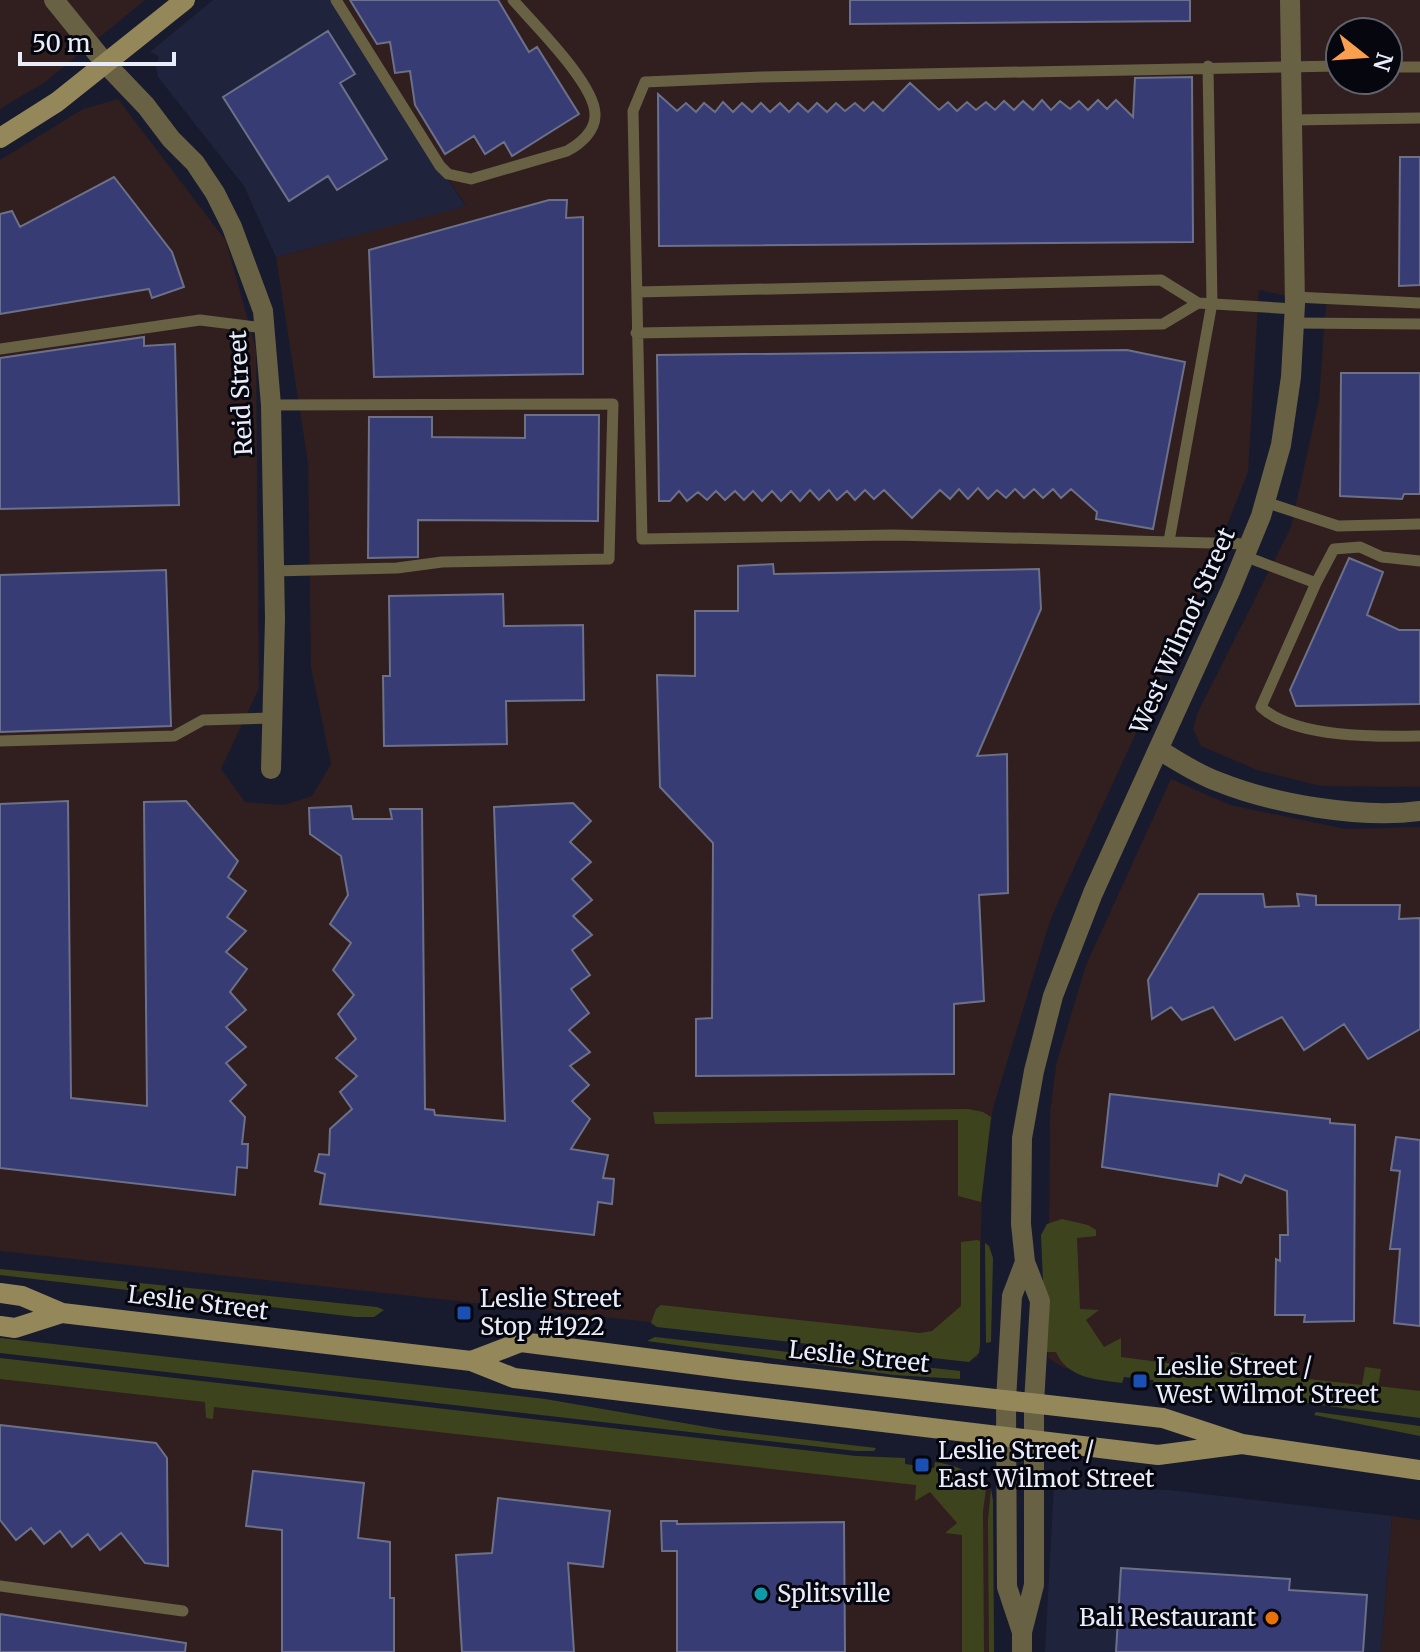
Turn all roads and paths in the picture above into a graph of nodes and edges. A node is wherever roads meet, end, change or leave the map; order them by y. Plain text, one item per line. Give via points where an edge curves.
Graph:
1 (54, 0) edge
2 (185, 0) edge
3 (336, 0) edge
4 (513, 0) edge
5 (1290, 0) edge
6 (105, 63) junction
7 (1292, 65) junction
8 (1208, 66) junction
9 (1324, 66) edge
10 (1420, 118) edge
11 (1292, 120) junction
12 (0, 138) edge
13 (637, 292) junction
14 (1198, 303) junction
15 (1212, 303) junction
16 (1420, 303) edge
17 (1295, 310) junction
18 (1420, 324) edge
19 (264, 328) junction
20 (636, 333) junction
21 (0, 349) edge
22 (271, 405) junction
23 (1265, 502) junction
24 (1420, 524) edge
25 (1169, 541) junction
26 (1247, 550) junction
27 (1420, 561) edge
28 (273, 571) junction
29 (1316, 583) junction
30 (272, 718) junction
31 (1420, 736) edge
32 (0, 741) edge
33 (1159, 750) junction
34 (271, 769) dead end
35 (1420, 811) edge
36 (1025, 1262) junction
37 (0, 1293) edge
38 (62, 1313) junction
39 (0, 1326) edge
40 (471, 1361) junction
41 (1006, 1400) junction
42 (1034, 1403) junction
43 (1006, 1438) junction
44 (1035, 1440) junction
45 (1242, 1444) junction
46 (1420, 1470) edge
47 (0, 1586) edge
48 (183, 1611) dead end
49 (1022, 1642) edge

1 - 6 street, Reid Street
2 - 6 main road
3 - 4 lane via 440,166 448,174 471,179 567,151 581,143 596,117 593,98 574,71
5 - 7 street, West Wilmot Street
6 - 12 main road
6 - 19 street, Reid Street via 195,163 215,193 250,272
7 - 8 lane
7 - 9 lane
7 - 11 street, West Wilmot Street
8 - 13 lane via 645,82 633,111
8 - 15 lane
10 - 11 lane
11 - 17 street, West Wilmot Street
13 - 14 lane via 1161,280
13 - 20 lane
14 - 15 lane
14 - 20 lane via 1163,324
15 - 17 lane
15 - 25 lane
16 - 17 lane
17 - 18 lane
17 - 23 street, West Wilmot Street via 1281,445
19 - 21 lane via 200,320
19 - 22 street, Reid Street
20 - 25 lane via 642,539 894,535
22 - 28 street, Reid Street
22 - 28 lane via 613,404 609,559
23 - 24 lane via 1338,526
23 - 26 street, West Wilmot Street
25 - 26 lane
26 - 29 lane
26 - 33 street, West Wilmot Street
27 - 29 lane via 1382,557 1360,547 1334,549
28 - 30 street, Reid Street
29 - 31 lane via 1261,707 1274,719 1352,737
30 - 32 lane via 203,720 174,736
30 - 34 street, Reid Street
33 - 35 street via 1216,782 1254,794 1317,808
33 - 36 street, West Wilmot Street via 1093,893 1053,996 1022,1138
36 - 41 street, West Wilmot Street via 1012,1296
36 - 42 street, West Wilmot Street via 1040,1301
37 - 38 main road, Leslie Street
38 - 39 main road, Leslie Street via 15,1328
38 - 40 main road, Leslie Street
40 - 41 main road, Leslie Street via 521,1342
40 - 43 main road, Leslie Street via 514,1378
41 - 42 main road, Leslie Street
41 - 43 street, West Wilmot Street
42 - 44 street, West Wilmot Street
42 - 45 main road, Leslie Street via 1163,1418
43 - 44 main road, Leslie Street
43 - 49 street, West Wilmot Street via 1007,1587
44 - 45 main road, Leslie Street via 1158,1455
44 - 49 street, West Wilmot Street via 1034,1585
45 - 46 main road, Leslie Street
47 - 48 lane

